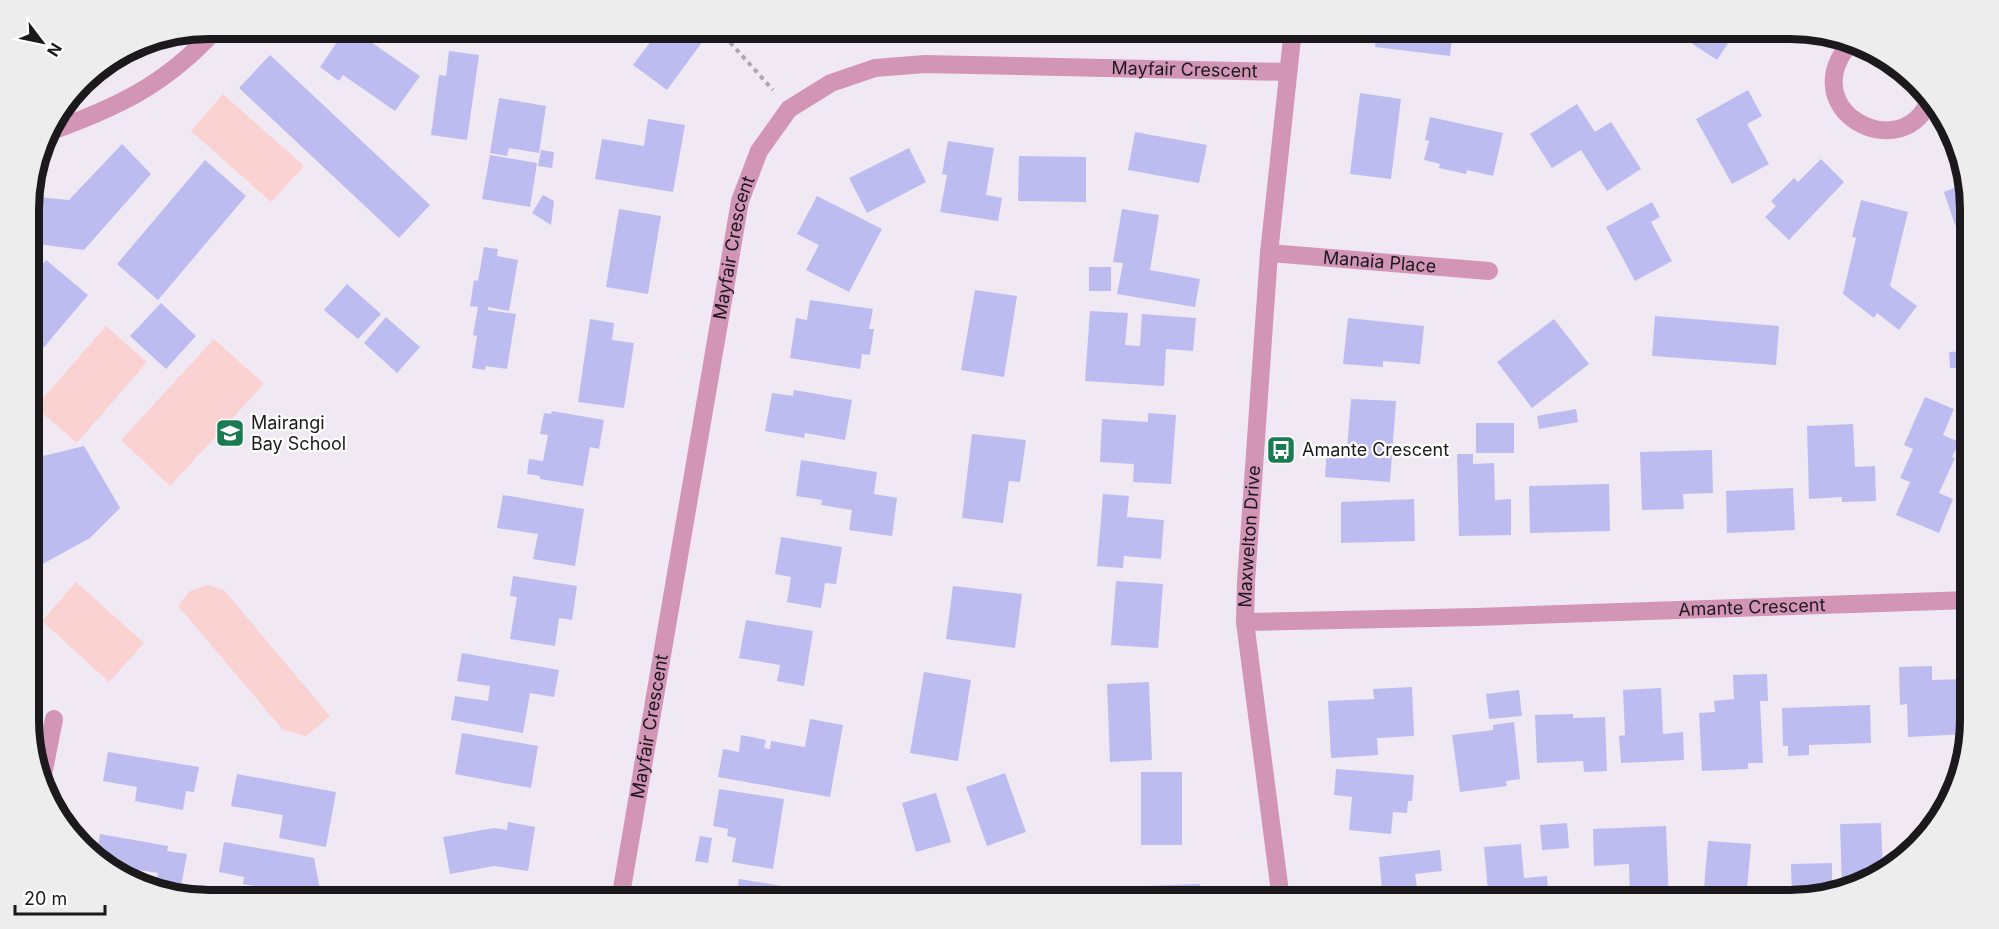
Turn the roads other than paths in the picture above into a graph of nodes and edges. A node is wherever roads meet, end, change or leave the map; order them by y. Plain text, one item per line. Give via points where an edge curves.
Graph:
1 (206, 39) edge
2 (1292, 39) edge
3 (1845, 48) edge
4 (1288, 72) junction
5 (1926, 107) edge
6 (61, 128) edge
7 (1269, 253) junction
8 (1489, 271) dead end
9 (1960, 600) edge
10 (1245, 622) junction
11 (54, 719) dead end
12 (45, 764) edge
13 (622, 890) edge
14 (1280, 890) edge

1 - 6 street via 146,90
2 - 4 street, Maxwelton Drive
3 - 5 street via 1834,70 1833,87 1842,109 1860,125 1875,130 1906,126
4 - 7 street, Maxwelton Drive
4 - 13 street, Mayfair Crescent via 895,66 875,68 831,83 789,109 759,150 740,201
7 - 8 street, Manaia Place
7 - 10 street, Maxwelton Drive
9 - 10 street, Amante Crescent
10 - 14 street, Maxwelton Drive
11 - 12 street

